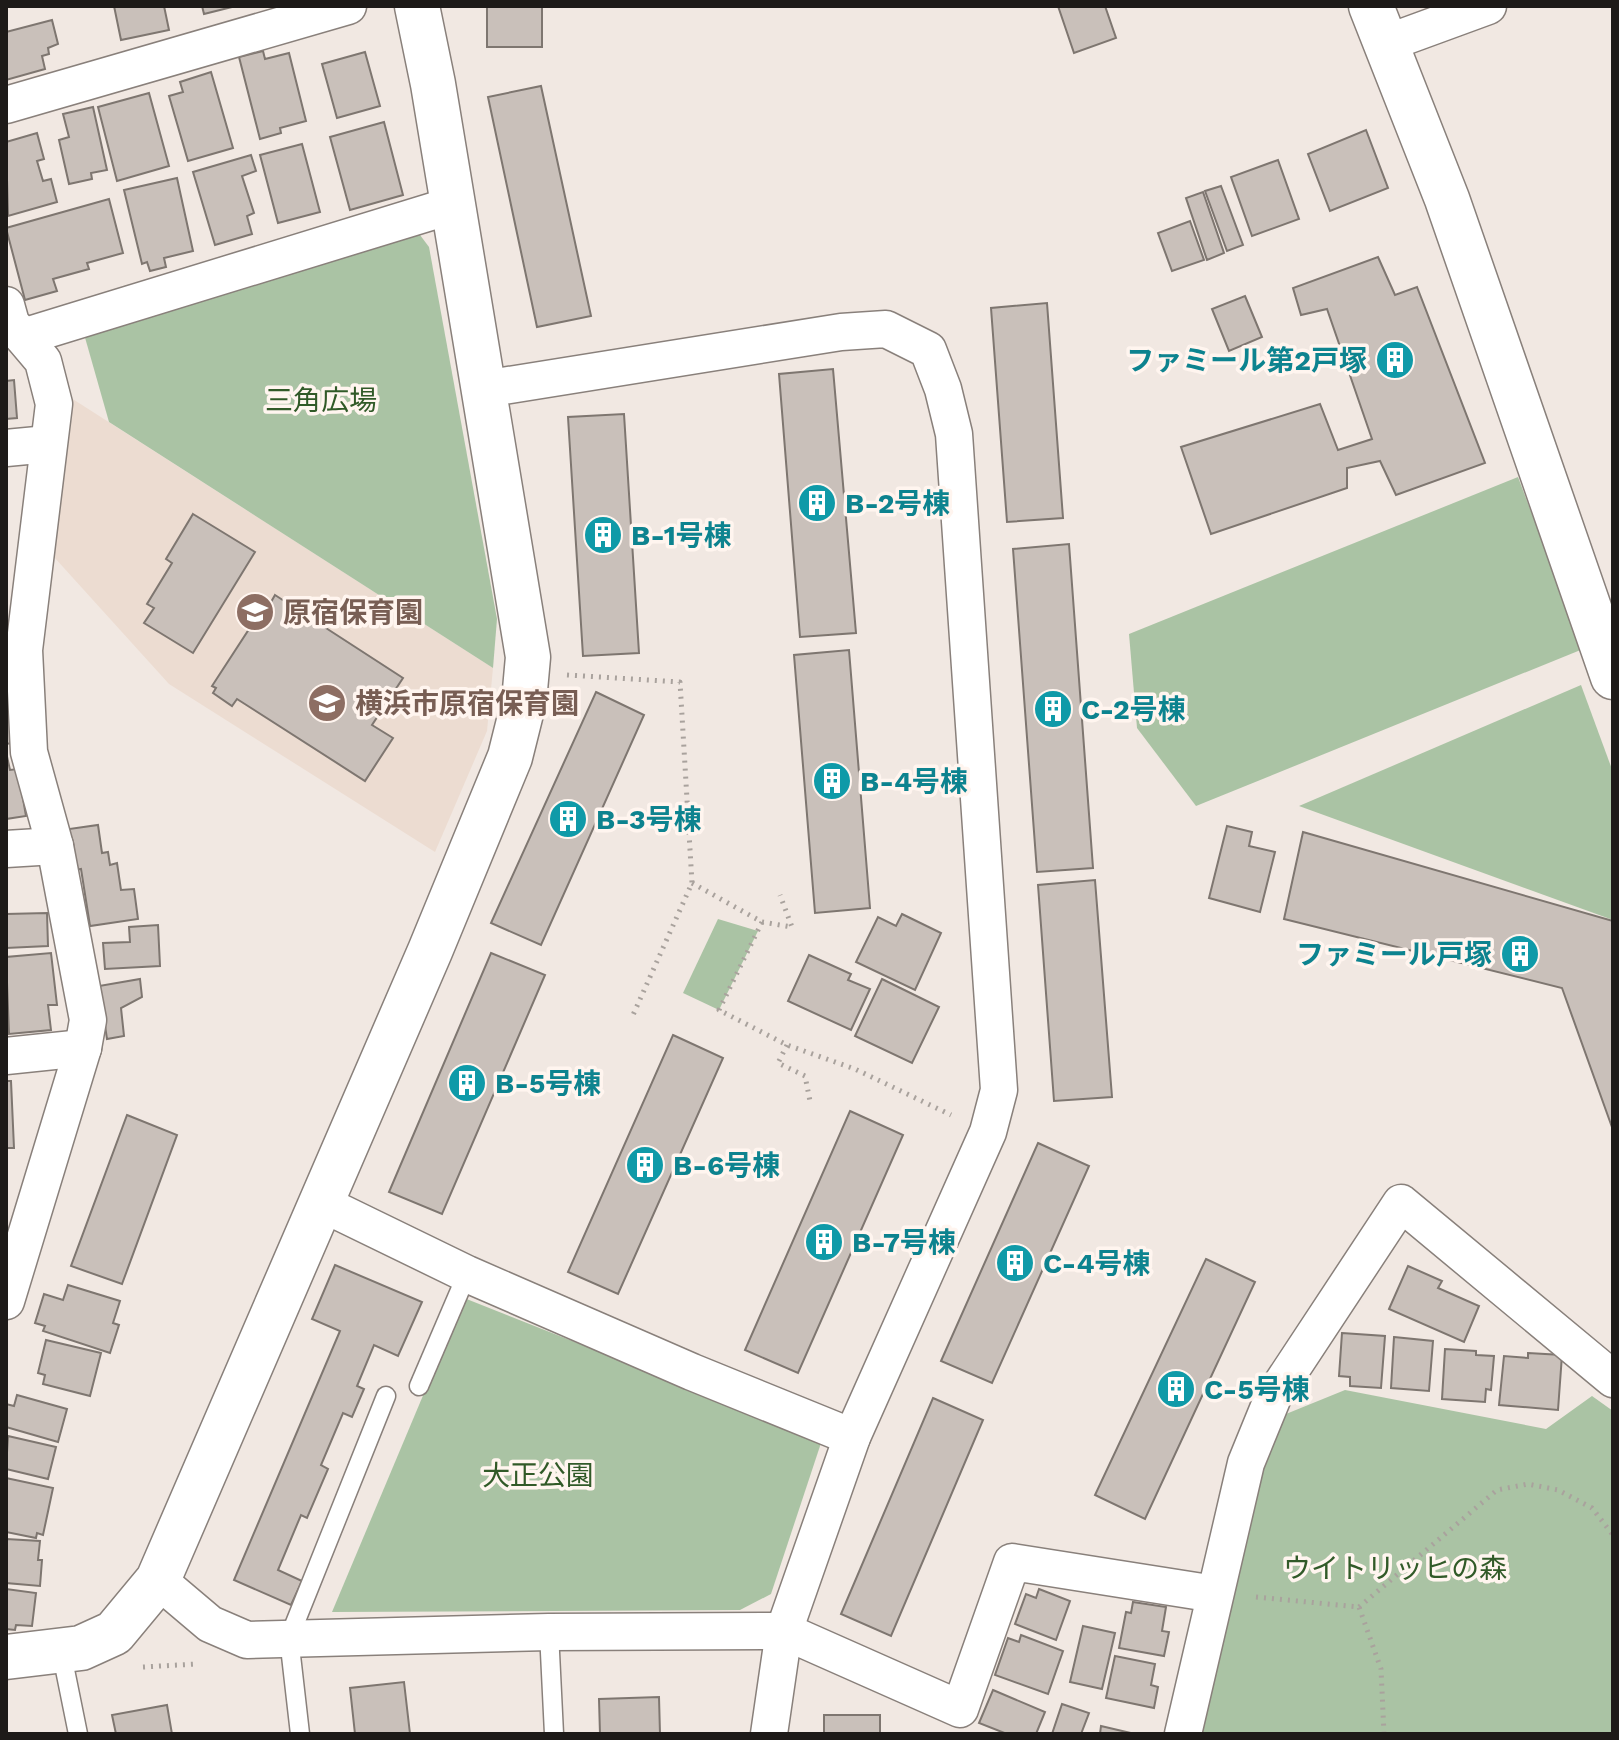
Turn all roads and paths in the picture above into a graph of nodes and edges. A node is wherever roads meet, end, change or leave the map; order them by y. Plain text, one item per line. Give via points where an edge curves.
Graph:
1 (348, 6) edge
2 (417, 6) edge
3 (1488, 6) edge
4 (1379, 24) edge
5 (6, 105) edge
6 (453, 205) junction
7 (6, 305) edge
8 (23, 337) junction
9 (484, 389) junction
10 (48, 444) junction
11 (6, 448) edge
12 (15, 651) edge
13 (526, 673) junction
14 (1613, 677) edge
15 (55, 846) junction
16 (6, 849) edge
17 (692, 883) junction
18 (780, 895) dead end
19 (762, 922) junction
20 (633, 1015) dead end
21 (787, 1045) junction
22 (83, 1048) junction
23 (6, 1056) edge
24 (810, 1101) dead end
25 (988, 1132) junction
26 (319, 1202) junction
27 (467, 1274) junction
28 (6, 1301) edge
29 (1613, 1379) edge
30 (419, 1386) dead end
31 (386, 1396) dead end
32 (852, 1437) junction
33 (1613, 1535) edge
34 (158, 1580) junction
35 (1215, 1594) junction
36 (1359, 1607) junction
37 (784, 1631) junction
38 (549, 1632) junction
39 (289, 1638) junction
40 (61, 1650) junction
41 (6, 1657) edge
42 (202, 1664) dead end
43 (140, 1667) dead end
44 (78, 1734) edge
45 (300, 1734) edge
46 (554, 1734) edge
47 (769, 1734) edge
48 (1183, 1734) edge
49 (1384, 1734) edge

1 - 5 street
2 - 6 street
3 - 4 street
4 - 14 street via 1447,199
6 - 8 street
6 - 9 street
7 - 8 street via 11,323
8 - 10 street via 43,361 54,404
9 - 13 street via 528,657
9 - 25 street via 841,332 886,329 928,350 954,434 999,1090
10 - 11 street
10 - 12 street
12 - 15 street via 29,752
13 - 17 path via 680,682
13 - 26 street via 510,757
15 - 16 street
15 - 22 street via 88,1020
17 - 19 path
17 - 20 path
18 - 19 path via 792,927
19 - 21 path via 719,1010
21 - 24 path via 778,1063 805,1076
21 - 25 path via 855,1069
22 - 23 street
22 - 28 street
25 - 32 street
26 - 27 street
26 - 34 street
27 - 30 lane
27 - 32 street
29 - 35 street via 1401,1203 1273,1397 1246,1463
31 - 39 lane
32 - 37 street
33 - 36 path via 1592,1508 1558,1490 1528,1484 1497,1490
34 - 39 street via 210,1624 247,1640
34 - 40 street via 114,1633 81,1648
35 - 36 path
35 - 37 street via 1012,1562 960,1709
35 - 48 street
36 - 49 path via 1381,1669
37 - 38 street
37 - 47 street
38 - 39 street
38 - 46 lane
39 - 45 lane
40 - 41 street
40 - 44 lane
42 - 43 path

